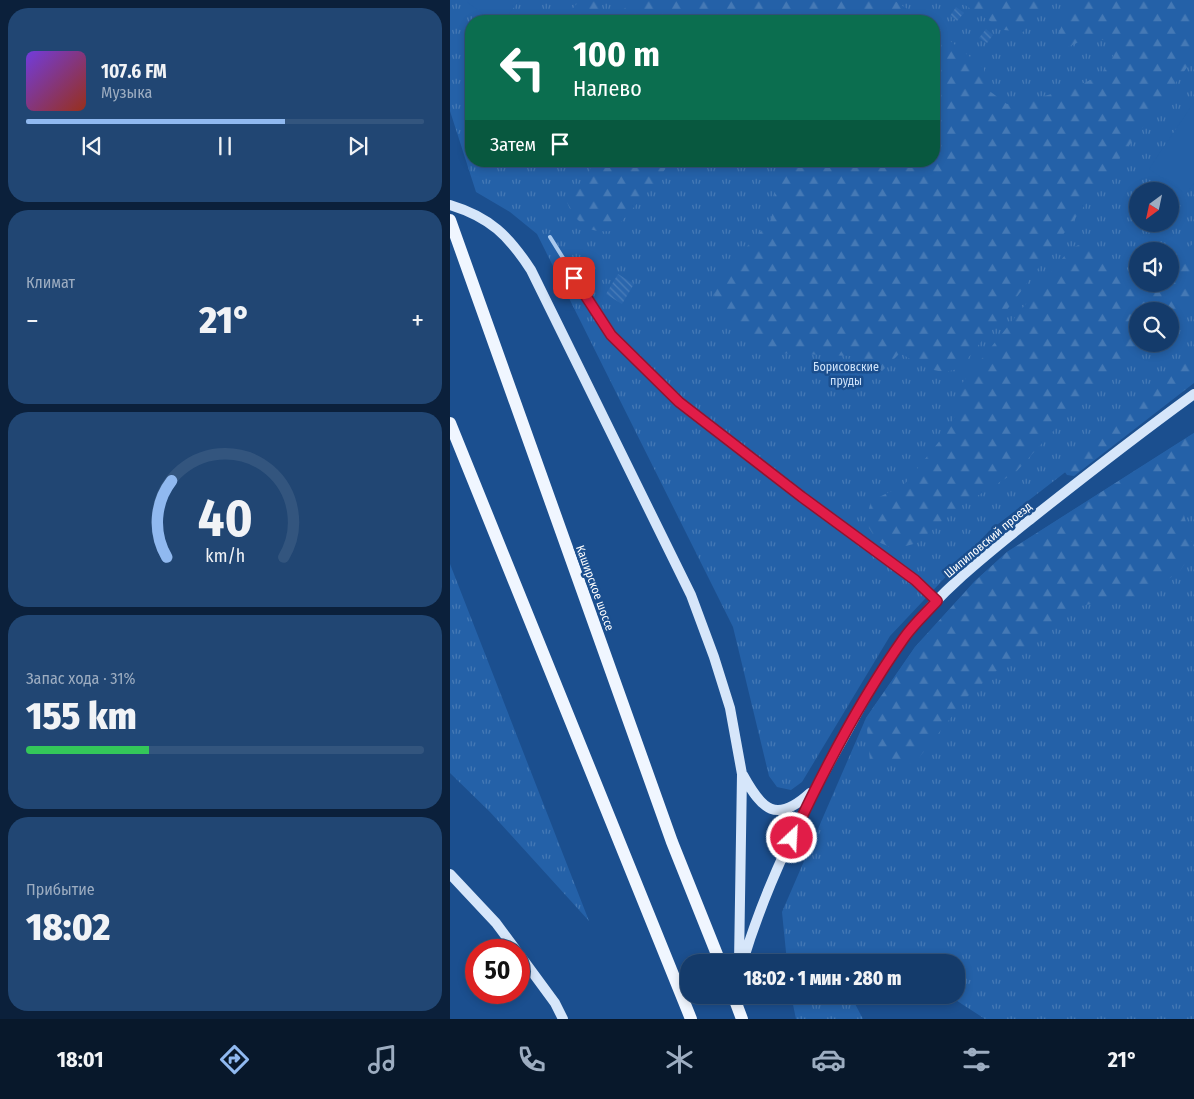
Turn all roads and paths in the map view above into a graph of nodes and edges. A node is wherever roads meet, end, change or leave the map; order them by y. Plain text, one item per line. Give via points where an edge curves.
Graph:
1 (450, 205) edge
2 (450, 220) edge
3 (550, 238) dead end
4 (1194, 394) edge
5 (450, 423) edge
6 (937, 601) junction
7 (742, 774) junction
8 (815, 789) junction
9 (450, 874) edge
10 (508, 939) edge
11 (717, 954) edge
12 (741, 954) edge
13 (744, 954) edge
14 (530, 969) edge
15 (563, 1019) edge
16 (691, 1019) edge

1 - 7 main road via 496,226 514,244 531,270 691,595 730,708
2 - 11 main road, Каширское шоссе via 668,832
3 - 6 lane via 611,335 679,402 915,580
4 - 6 main road, Шипиловский проезд via 1111,455 994,549
5 - 16 main road
6 - 8 main road, Шипиловский проезд via 905,636 871,688
7 - 8 main road via 755,797 766,808 775,811 798,804
7 - 12 main road
8 - 13 main road, Шипиловский проезд via 764,899
9 - 10 main road
14 - 15 main road

